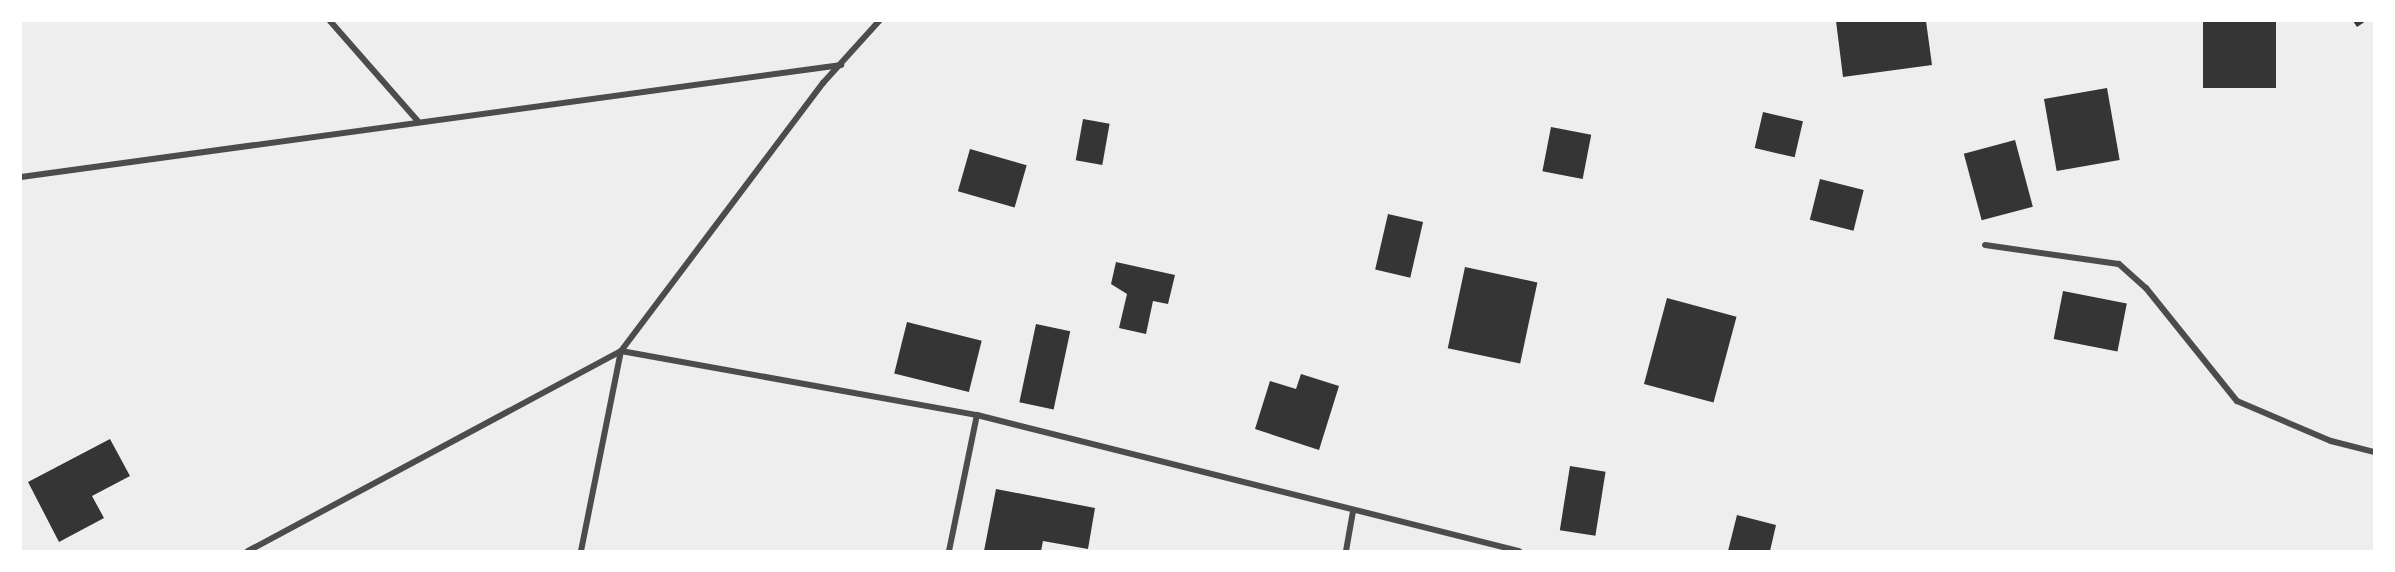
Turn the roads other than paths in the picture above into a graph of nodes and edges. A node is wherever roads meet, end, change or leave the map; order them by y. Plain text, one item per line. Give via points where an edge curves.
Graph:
1 (330, 21) edge
2 (879, 21) edge
3 (842, 65) junction
4 (417, 120) junction
5 (21, 177) edge
6 (1985, 245) dead end
7 (621, 351) junction
8 (977, 415) junction
9 (2374, 452) edge
10 (1353, 513) junction
11 (248, 551) edge
12 (581, 551) edge
13 (949, 551) edge
14 (1346, 551) edge
15 (1519, 551) edge

1 - 4 street
2 - 3 street
3 - 4 street
3 - 7 street
4 - 5 street
6 - 9 street via 2119,264 2146,288 2237,401 2331,441
7 - 8 street
7 - 11 street
7 - 12 street
8 - 10 street
8 - 13 street
10 - 14 street
10 - 15 street

